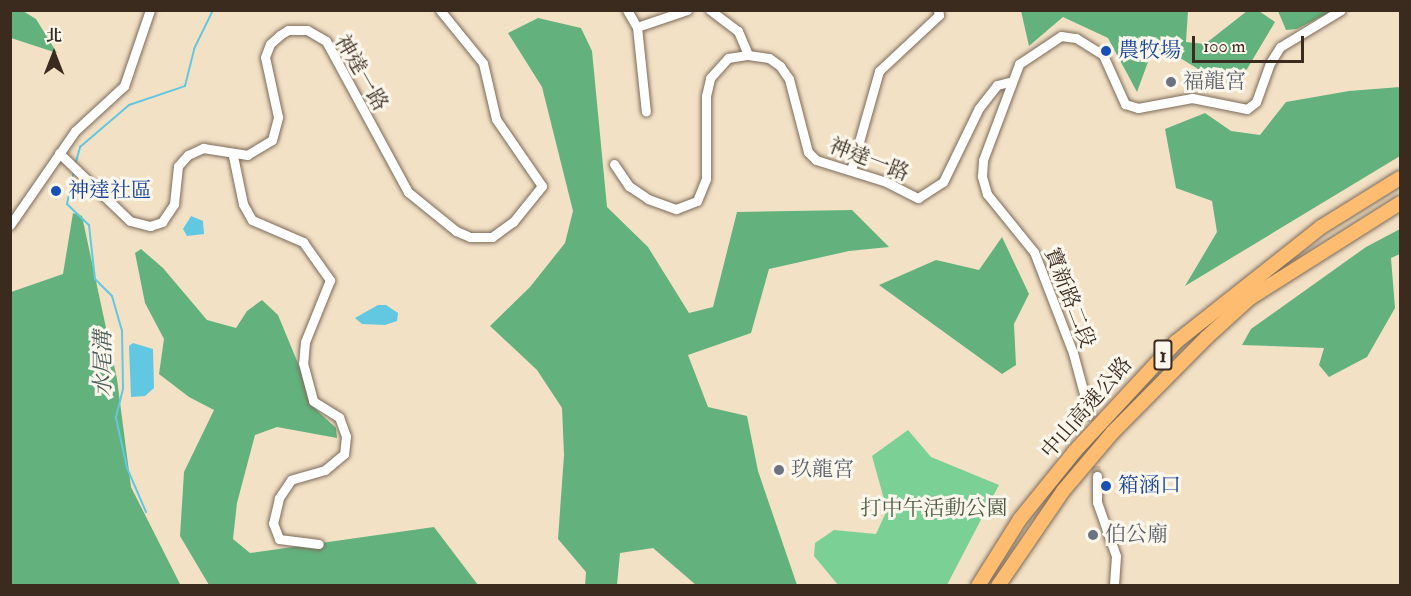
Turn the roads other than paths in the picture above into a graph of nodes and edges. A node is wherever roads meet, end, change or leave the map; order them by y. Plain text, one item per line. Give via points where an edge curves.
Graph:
1 (150, 10) edge
2 (440, 10) edge
3 (627, 10) edge
4 (687, 10) edge
5 (710, 10) edge
6 (938, 10) edge
7 (1341, 10) edge
8 (637, 27) junction
9 (748, 55) junction
10 (1009, 82) junction
11 (646, 112) dead end
12 (59, 153) junction
13 (233, 156) junction
14 (614, 164) dead end
15 (851, 170) junction
16 (1401, 178) edge
17 (1401, 203) edge
18 (10, 225) edge
19 (1089, 412) tunnel mouth
20 (1097, 476) tunnel mouth
21 (319, 544) dead end
22 (978, 585) edge
23 (998, 585) edge
24 (1114, 585) edge

1 - 12 street via 124,86 75,131
2 - 13 street, 神達一路 via 483,63 496,119 542,186 505,230 492,237 470,237 456,231 408,192 326,41 307,30 288,30 280,35 270,44 265,57 278,117 272,140 259,151
3 - 8 street
4 - 8 street
5 - 9 street via 738,31
6 - 15 street via 939,15 879,71
7 - 10 street, 寶新路二段 via 1280,47 1256,102 1247,109 1192,98 1138,108 1125,104 1103,55 1084,40 1060,36 1019,64
8 - 11 street
9 - 14 street via 728,58 710,78 706,96 706,179 697,201 676,209 648,200 629,186
9 - 15 street, 神達一路 via 768,58 789,79 808,152 816,160
10 - 15 street, 神達一路 via 997,85 979,108 943,182 918,198
10 - 19 street, 寶新路二段 via 983,160 982,176 987,194 1034,252 1073,352
12 - 13 street, 神達一路 via 130,221 150,226 162,222 171,212 178,166 188,155 203,148
12 - 18 street via 28,204
13 - 21 street via 243,204 252,220 303,242 330,280 305,342 303,363 313,401 339,417 346,436 344,454 325,470 291,480 279,498 273,523 279,539
16 - 22 highway, 中山高速公路 / 1 via 1321,227 1176,342 1074,451 1020,519
17 - 23 highway, 中山高速公路 / 1 via 1250,298 1206,338 1112,433 1063,491
20 - 24 street via 1097,502 1116,556

